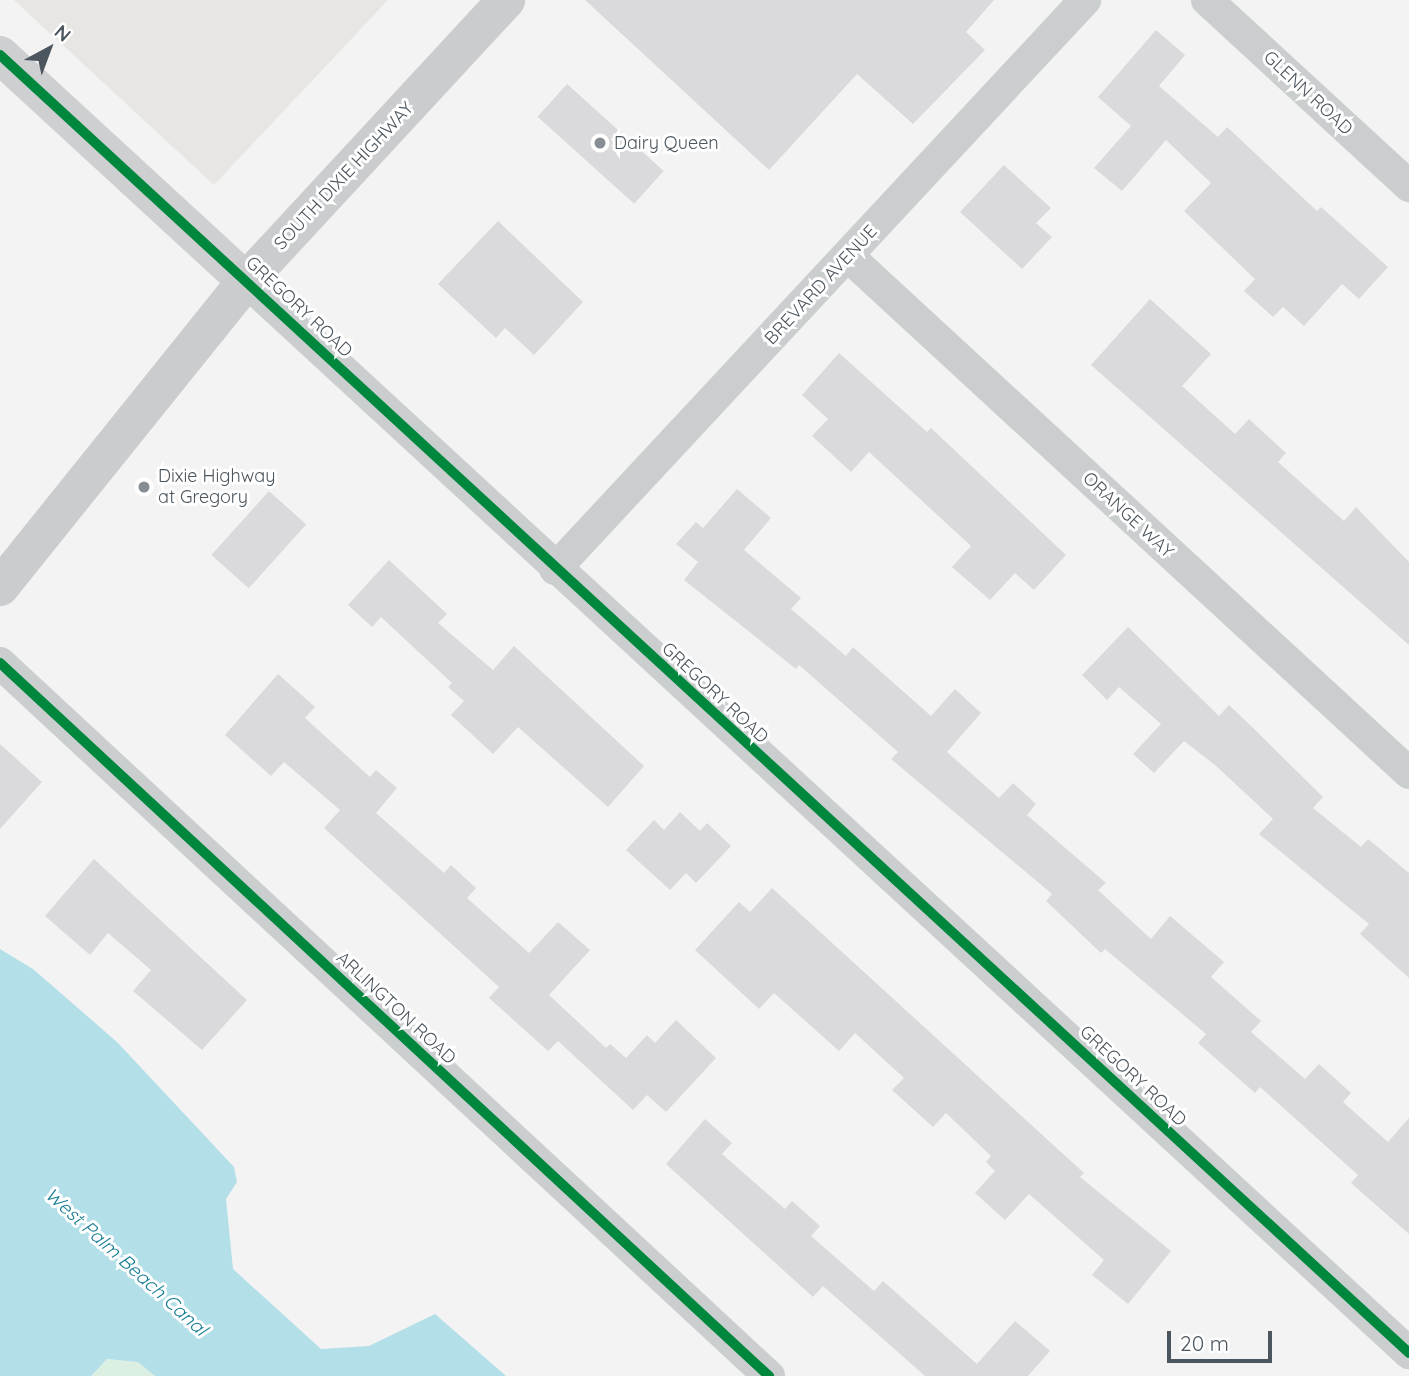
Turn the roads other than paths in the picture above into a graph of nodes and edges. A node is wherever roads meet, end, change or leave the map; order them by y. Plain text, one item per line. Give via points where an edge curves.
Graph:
1 (506, 0) edge
2 (1085, 0) edge
3 (1208, 0) edge
4 (0, 55) edge
5 (1409, 186) edge
6 (848, 256) junction
7 (246, 281) junction
8 (555, 569) junction
9 (0, 587) edge
10 (0, 663) edge
11 (1409, 773) edge
12 (1409, 1353) edge
13 (769, 1376) edge

1 - 7 main road, SOUTH DIXIE HIGHWAY
2 - 6 street, BREVARD AVENUE
3 - 5 street, GLENN ROAD
4 - 7 street, GREGORY ROAD
6 - 8 street, BREVARD AVENUE
6 - 11 street, ORANGE WAY
7 - 8 street, GREGORY ROAD
7 - 9 main road, SOUTH DIXIE HIGHWAY
8 - 12 street, GREGORY ROAD
10 - 13 street, ARLINGTON ROAD

